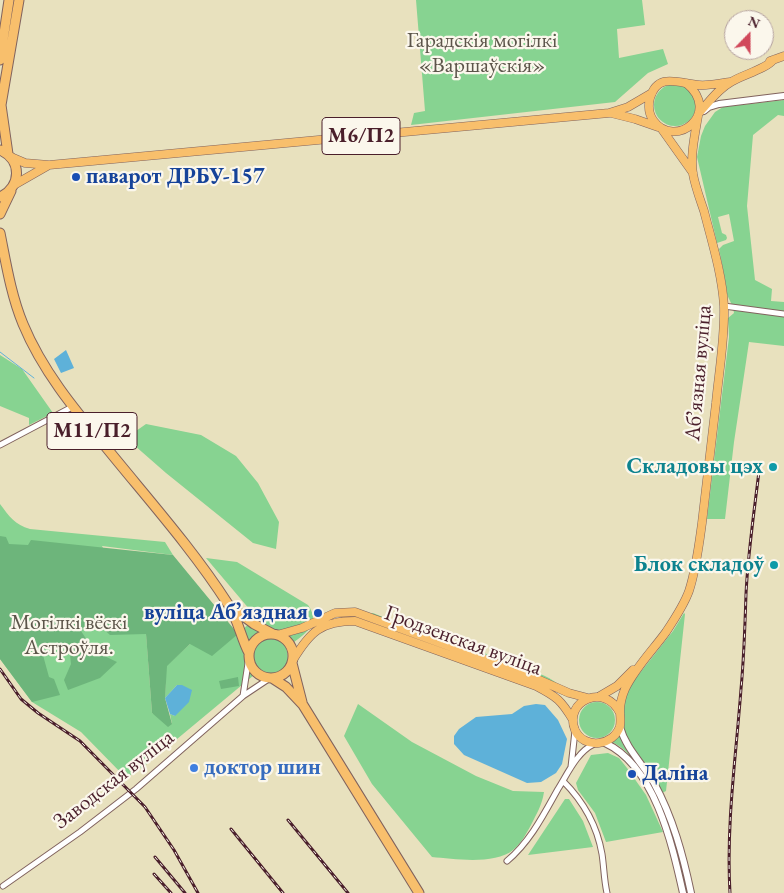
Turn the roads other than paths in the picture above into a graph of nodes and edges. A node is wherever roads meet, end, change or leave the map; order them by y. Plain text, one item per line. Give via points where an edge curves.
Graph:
1 (9, 0) edge
2 (18, 0) edge
3 (5, 42) edge
4 (784, 56) edge
5 (0, 60) edge
6 (730, 82) junction
7 (686, 83) junction
8 (718, 92) junction
9 (652, 93) junction
10 (784, 96) edge
11 (739, 102) junction
12 (609, 112) junction
13 (699, 114) junction
14 (661, 128) junction
15 (7, 154) edge
16 (49, 165) junction
17 (693, 173) junction
18 (13, 187) junction
19 (0, 197) edge
20 (0, 214) edge
21 (0, 232) edge
22 (724, 306) junction
23 (784, 314) edge
24 (72, 407) junction
25 (0, 445) edge
26 (230, 606) junction
27 (275, 634) junction
28 (249, 655) junction
29 (647, 656) junction
30 (292, 662) junction
31 (271, 678) junction
32 (243, 696) junction
33 (600, 696) junction
34 (588, 698) junction
35 (303, 704) junction
36 (620, 713) junction
37 (573, 720) junction
38 (620, 727) junction
39 (575, 730) junction
40 (605, 743) junction
41 (594, 744) junction
42 (571, 768) junction
43 (563, 781) junction
44 (507, 862) dead end
45 (3, 886) dead end
46 (419, 893) edge
47 (607, 893) edge
48 (683, 893) edge
49 (691, 893) edge

1 - 3 highway
2 - 3 highway
3 - 5 highway
3 - 15 highway via 1,105
4 - 6 main road, М6/П2 via 767,61 761,68
6 - 7 main road, М6/П2
6 - 8 main road, М6/П2
7 - 9 main road, М6/П2 via 679,80 663,82
7 - 13 main road via 697,93
8 - 11 street via 722,99
8 - 13 main road, М6/П2
9 - 12 main road, М6/П2 via 628,107
9 - 14 main road via 649,101 651,116
10 - 11 street
11 - 13 street via 709,106
12 - 14 main road, М6/П2
12 - 16 main road, М6/П2
13 - 14 main road, М6/П2 via 692,125 680,131
13 - 17 main road, Абʼязная вуліца via 693,147
14 - 17 main road, Абʼязная вуліца
15 - 16 main road, М6/П2 via 25,163
15 - 18 highway via 17,169
16 - 18 main road, М6/П2
17 - 22 main road, Абʼязная вуліца
18 - 19 highway
18 - 20 highway
21 - 24 highway, М11/П2 via 13,298 23,326
22 - 23 street
22 - 29 main road, Абʼязная вуліца via 702,522 692,579 688,593 667,630
24 - 25 street
24 - 26 highway, М11/П2 via 193,555
26 - 27 highway, М11/П2 via 254,624
26 - 28 highway, М11/П2
27 - 28 highway via 257,639
27 - 30 highway, М11/П2 via 287,640 293,655
27 - 34 main road, Гродзенская вуліца via 302,628 335,613 354,612
28 - 31 highway, М11/П2 via 255,672
28 - 32 street
29 - 33 main road, Абʼязная вуліца via 617,686
29 - 36 main road, Абʼязная вуліца via 626,687
30 - 31 highway via 284,674
30 - 35 highway, М11/П2
30 - 37 main road, Гродзенская вуліца via 307,638 329,624 340,621 365,623 536,686 559,700
31 - 32 street, Заводская вуліца
31 - 35 highway, М11/П2
32 - 45 street, Заводская вуліца via 136,789
33 - 34 main road, Абʼязная вуліца
33 - 36 main road via 612,702
34 - 37 main road via 580,703
35 - 46 highway, М11/П2
36 - 38 main road, Абʼязная вуліца
37 - 39 main road
38 - 40 main road
38 - 49 street, Абʼязная вуліца via 628,747 653,781 665,807 682,850
39 - 41 main road via 586,742
39 - 42 street
40 - 41 main road
40 - 48 street via 625,755 654,800 673,846
41 - 42 street via 585,748
42 - 43 street
43 - 44 street via 522,847
43 - 47 street via 594,825

